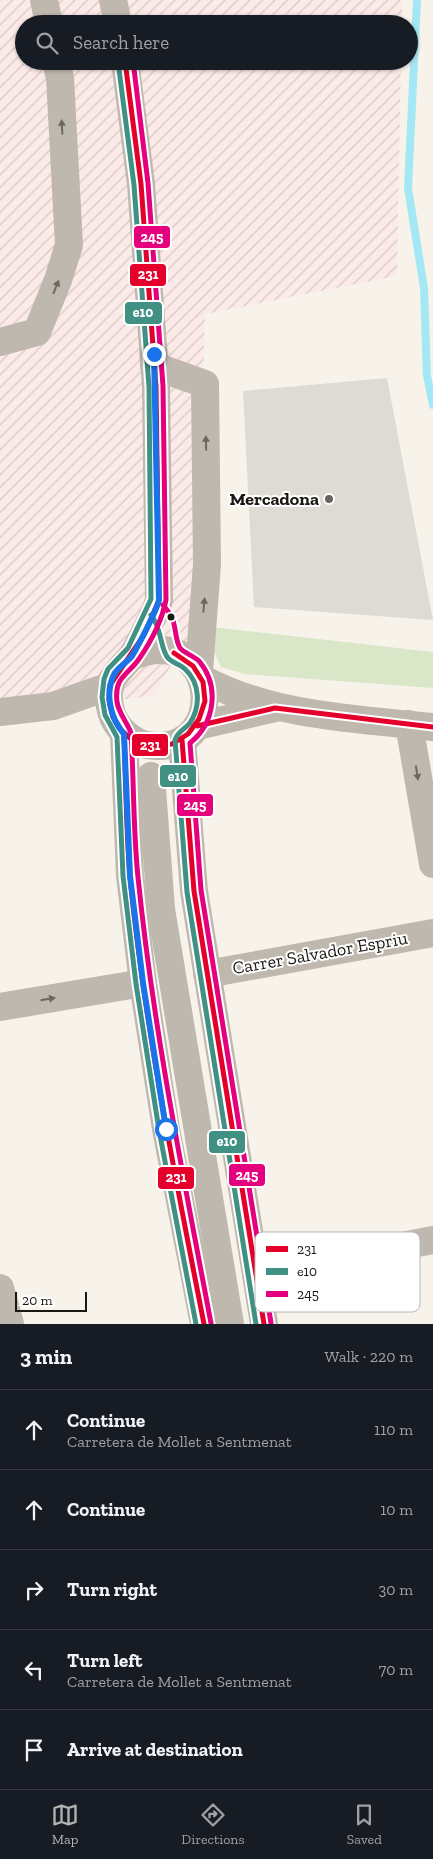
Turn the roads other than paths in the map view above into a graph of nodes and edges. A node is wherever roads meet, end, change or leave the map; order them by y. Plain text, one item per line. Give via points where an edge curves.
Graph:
1 (44, 0) edge
2 (113, 0) edge
3 (47, 15) edge
4 (116, 15) edge
5 (58, 70) edge
6 (126, 70) edge
7 (0, 342) edge
8 (154, 366) junction
9 (157, 610) junction
10 (174, 653) junction
11 (132, 656) junction
12 (206, 672) junction
13 (110, 686) junction
14 (53, 706) junction
15 (275, 708) junction
16 (0, 712) edge
17 (421, 726) edge
18 (120, 728) junction
19 (189, 733) junction
20 (152, 776) dead end
21 (433, 864) edge
22 (433, 933) edge
23 (207, 974) junction
24 (143, 983) junction
25 (0, 1007) edge
26 (433, 1240) edge
27 (420, 1242) edge
28 (255, 1268) edge
29 (0, 1288) edge
30 (10, 1324) edge
31 (204, 1324) edge
32 (230, 1324) edge

1 - 3 street
2 - 4 street
7 -> 5 street via 37,332 69,245
6 - 8 street via 141,184
8 - 9 street
12 -> 8 street via 206,384
9 - 10 street via 165,620
9 - 11 street
10 - 11 street via 155,649
10 - 12 street
11 - 13 street via 116,672
12 - 15 street
12 - 19 street via 206,705
13 - 14 street
13 - 18 street via 109,700
14 - 16 street
14 - 18 street via 94,712
15 - 17 street
15 - 19 street
17 -> 21 street
18 - 19 street via 139,743 152,746 169,745
18 - 24 street via 130,876
19 - 23 street via 194,891
20 - 32 street via 161,909
22 - 23 street, Carrer Salvador Espriu
23 - 28 street
25 -> 24 street
24 - 31 street via 166,1129
26 - 27 street
29 - 30 street

